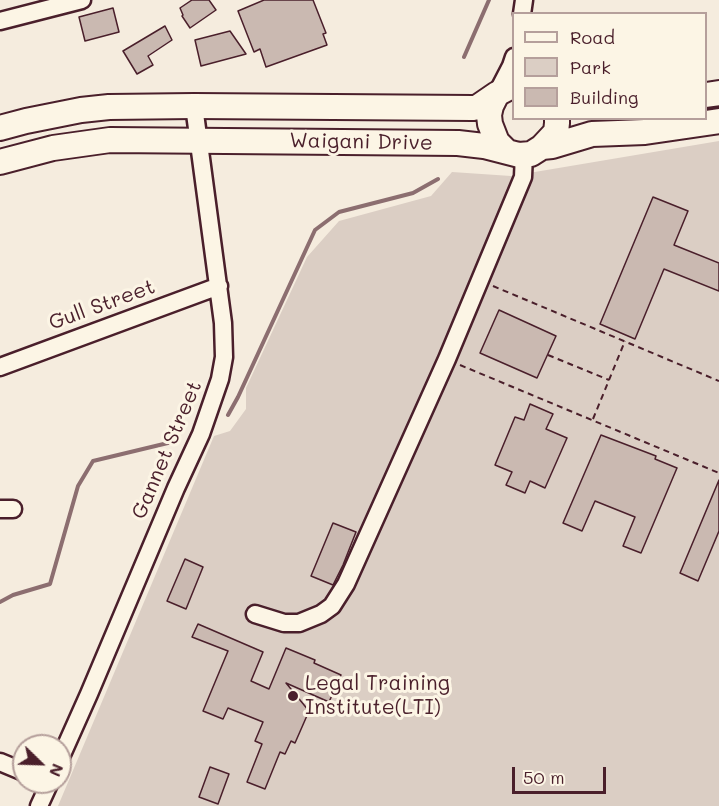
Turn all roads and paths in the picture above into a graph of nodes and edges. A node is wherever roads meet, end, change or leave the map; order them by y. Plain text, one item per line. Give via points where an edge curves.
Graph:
1 (82, 0) edge
2 (0, 21) edge
3 (512, 62) edge
4 (505, 89) edge
5 (194, 106) junction
6 (556, 120) edge
7 (719, 121) edge
8 (0, 128) edge
9 (197, 141) junction
10 (524, 151) junction
11 (0, 162) edge
12 (480, 280) junction
13 (219, 286) junction
14 (625, 341) junction
15 (548, 355) dead end
16 (447, 359) junction
17 (0, 367) edge
18 (609, 380) junction
19 (719, 381) edge
20 (593, 420) junction
21 (719, 473) edge
22 (255, 614) dead end
23 (71, 734) edge

1 - 2 street
3 - 4 street
4 - 5 highway, Waigani Drive via 473,108
4 - 10 highway via 491,106 490,124 497,142
5 - 8 highway, Waigani Drive via 90,109
5 - 9 street, Gannet Street
6 - 10 highway via 556,132
7 - 10 highway, Waigani Drive via 645,132 592,134
9 - 10 highway, Waigani Drive via 458,143
9 - 11 highway, Waigani Drive via 100,141
9 - 13 street, Gannet Street
10 - 12 street via 523,177
12 - 14 path
12 - 16 street
13 - 17 street, Gull Street
13 - 23 street, Gannet Street via 224,357 218,388
14 - 18 path
14 - 19 path
15 - 18 path
16 - 20 path
16 - 22 street via 358,560 332,606 299,623 284,623
18 - 20 path
20 - 21 path

